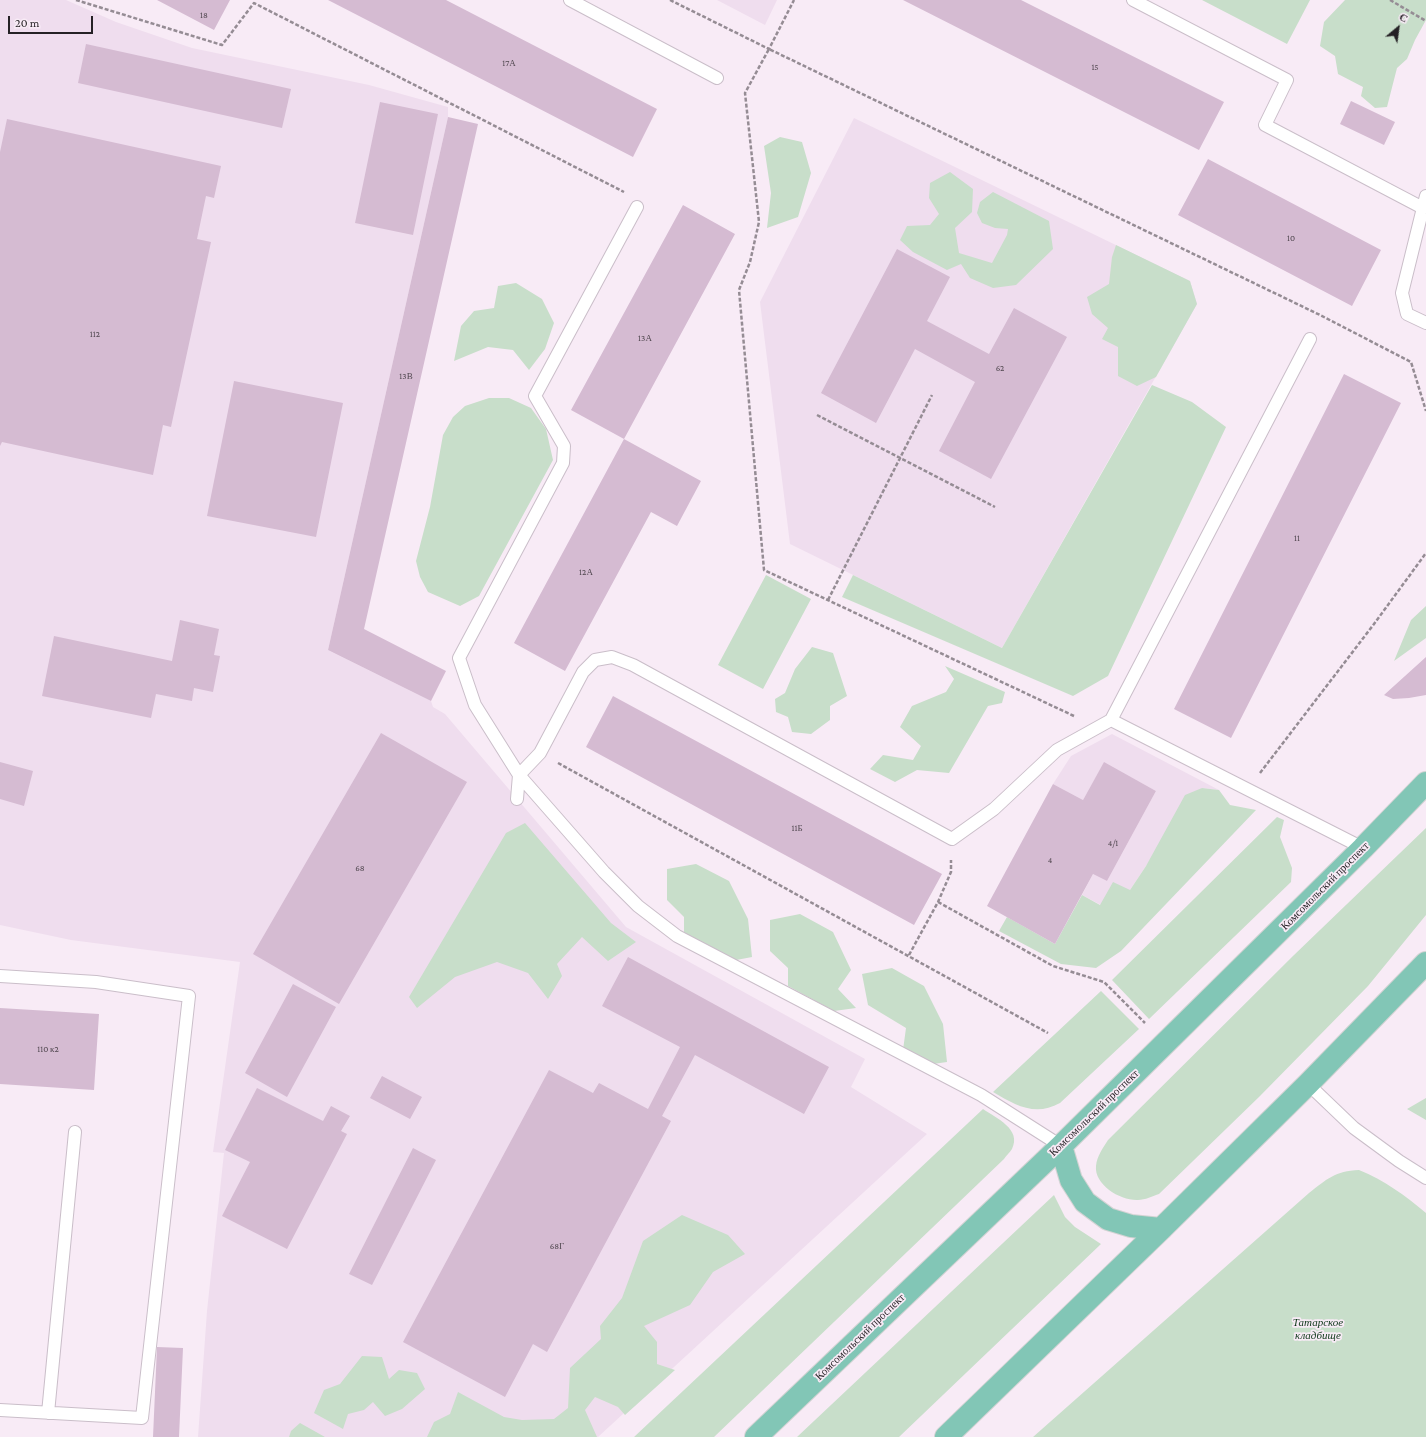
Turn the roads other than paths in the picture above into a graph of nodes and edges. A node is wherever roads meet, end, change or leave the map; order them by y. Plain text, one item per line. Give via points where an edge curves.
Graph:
1 (570, 0) edge
2 (1133, 0) edge
3 (717, 78) dead end
4 (1426, 196) edge
5 (637, 207) dead end
6 (1422, 208) junction
7 (1426, 323) edge
8 (1310, 339) dead end
9 (1111, 720) junction
10 (519, 775) junction
11 (1426, 783) edge
12 (517, 799) dead end
13 (1363, 848) junction
14 (1426, 963) edge
15 (0, 976) edge
16 (1308, 1084) junction
17 (75, 1132) dead end
18 (1060, 1146) junction
19 (1426, 1178) edge
20 (1162, 1229) junction
21 (0, 1410) edge
22 (48, 1413) junction
23 (756, 1437) edge
24 (946, 1437) edge

1 - 3 lane
2 - 6 lane via 1286,80 1265,125
4 - 6 lane
5 - 10 lane via 535,396 564,446 564,463 459,658 475,705
6 - 7 lane via 1402,293 1407,314
8 - 9 lane
9 - 10 lane via 1057,750 994,809 952,839 633,665 612,657 595,660 583,672 540,753
9 - 13 lane
10 - 12 lane
10 - 18 lane via 604,872 638,906 677,936 981,1094
11 - 13 main road, Комсомольский проспект
13 - 18 main road, Комсомольский проспект
14 - 16 main road
15 - 22 lane via 96,982 189,996 142,1418
16 - 19 lane via 1354,1128
16 - 20 main road
17 - 22 lane
18 - 20 main road via 1071,1180 1085,1202 1108,1219 1131,1226
18 - 23 main road, Комсомольский проспект
20 - 24 main road
21 - 22 lane

